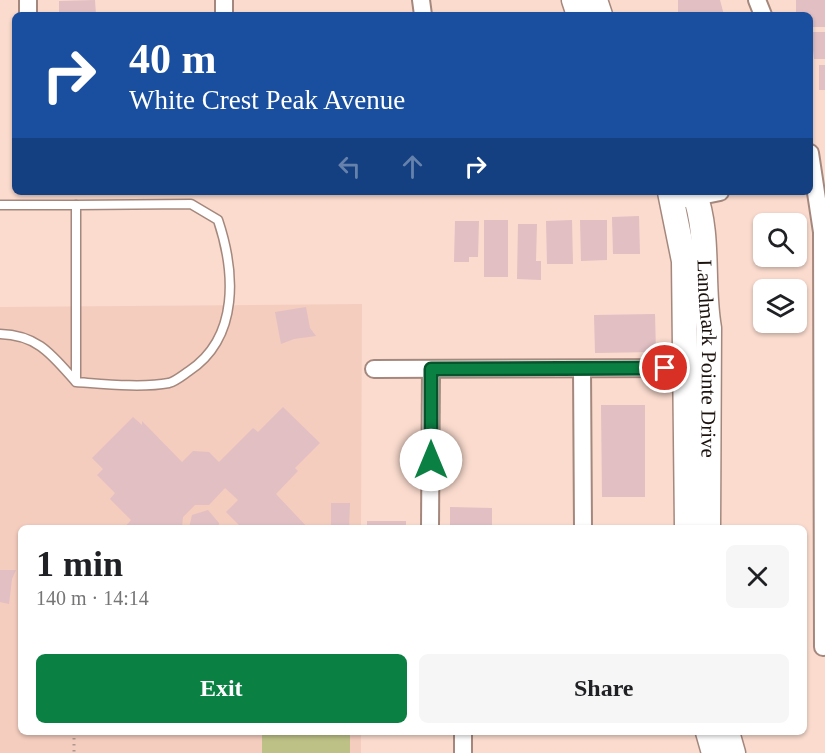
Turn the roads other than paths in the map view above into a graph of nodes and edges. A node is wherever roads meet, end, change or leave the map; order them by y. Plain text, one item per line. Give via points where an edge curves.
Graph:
1 (813, 180) edge
2 (683, 196) edge
3 (0, 205) edge
4 (76, 205) junction
5 (0, 334) edge
6 (697, 368) junction
7 (374, 369) dead end
8 (431, 369) junction
9 (582, 369) junction
10 (76, 382) junction
11 (430, 525) edge
12 (583, 525) edge
13 (687, 525) edge
14 (708, 525) edge
15 (825, 582) edge
16 (824, 647) dead end
17 (463, 735) edge
18 (709, 735) edge
19 (728, 735) edge
20 (463, 753) edge
21 (714, 753) edge
22 (733, 753) edge

1 - 15 street via 822,232
2 - 6 street, Landmark Pointe Drive via 705,257
3 - 4 lane
4 - 10 lane
4 - 10 lane via 191,204 218,220 228,251 229,311 216,347 198,365 171,382
5 - 10 lane via 21,335 46,349
6 - 9 street
6 - 13 street, Landmark Pointe Drive
6 - 14 street, Landmark Pointe Drive
7 - 8 street
8 - 9 street
8 - 11 street
9 - 12 street
15 - 16 street
17 - 20 street
18 - 21 street
19 - 22 street

